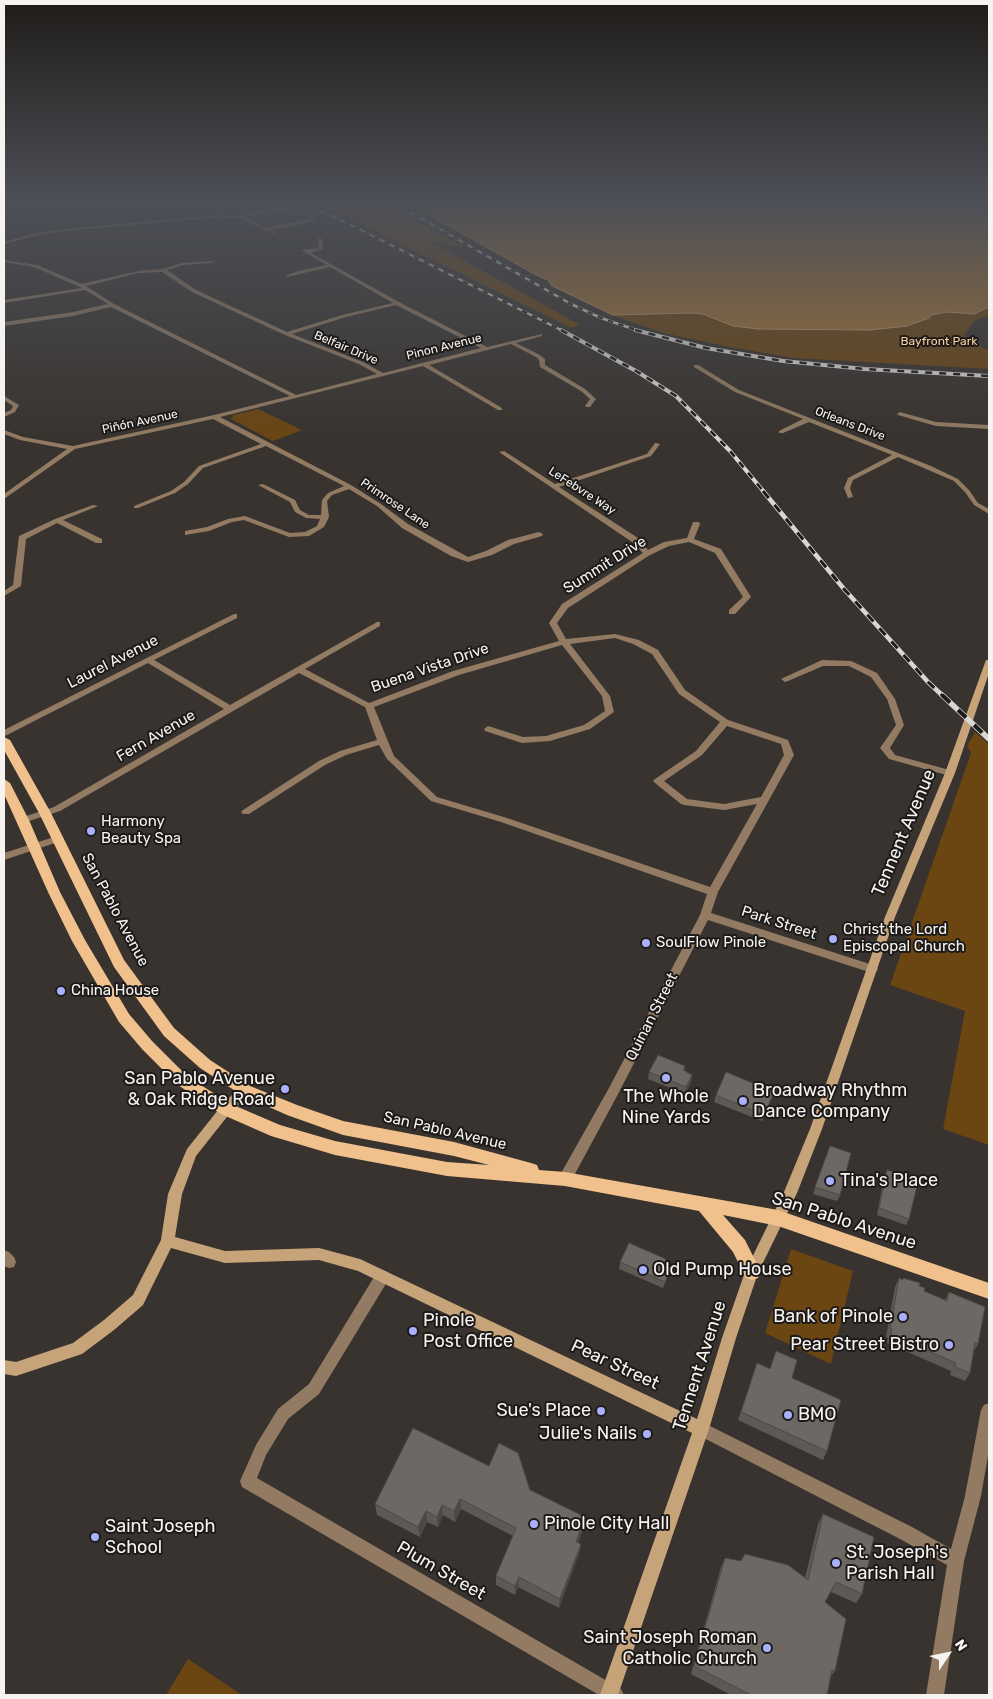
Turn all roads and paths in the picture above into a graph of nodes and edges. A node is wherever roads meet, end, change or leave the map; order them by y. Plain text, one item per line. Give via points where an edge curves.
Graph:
1 (73, 283) edge
2 (99, 283) edge
3 (183, 283) edge
4 (361, 283) edge
5 (83, 288) junction
6 (4, 302) edge
7 (397, 303) junction
8 (112, 305) junction
9 (4, 324) edge
10 (287, 334) junction
11 (540, 335) dead end
12 (511, 342) junction
13 (486, 348) junction
14 (424, 364) junction
15 (696, 366) dead end
16 (381, 374) junction
17 (294, 396) junction
18 (4, 398) edge
19 (588, 406) dead end
20 (500, 409) dead end
21 (900, 414) dead end
22 (4, 415) edge
23 (214, 417) junction
24 (807, 420) junction
25 (989, 427) edge
26 (4, 432) edge
27 (781, 432) dead end
28 (267, 444) junction
29 (657, 444) dead end
30 (73, 448) junction
31 (502, 452) dead end
32 (897, 455) junction
33 (261, 485) dead end
34 (349, 486) junction
35 (555, 486) junction
36 (4, 497) edge
37 (850, 497) dead end
38 (94, 506) dead end
39 (136, 507) dead end
40 (989, 512) edge
41 (325, 517) junction
42 (57, 520) junction
43 (696, 524) dead end
44 (188, 533) dead end
45 (539, 534) dead end
46 (690, 540) junction
47 (100, 542) dead end
48 (647, 553) junction
49 (4, 594) edge
50 (732, 612) dead end
51 (234, 616) dead end
52 (377, 624) dead end
53 (564, 642) junction
54 (148, 660) junction
55 (989, 662) edge
56 (298, 669) junction
57 (785, 679) dead end
58 (369, 706) junction
59 (230, 709) junction
60 (725, 722) junction
61 (488, 729) dead end
62 (4, 733) edge
63 (4, 740) edge
64 (382, 741) junction
65 (950, 774) junction
66 (4, 783) edge
67 (763, 800) junction
68 (246, 812) dead end
69 (45, 814) junction
70 (24, 820) junction
71 (57, 839) junction
72 (35, 846) junction
73 (4, 857) edge
74 (713, 892) junction
75 (705, 915) junction
76 (872, 969) junction
77 (245, 1090) junction
78 (226, 1109) junction
79 (565, 1179) junction
80 (704, 1206) junction
81 (778, 1218) junction
82 (168, 1242) junction
83 (752, 1272) junction
84 (382, 1277) junction
85 (989, 1291) edge
86 (4, 1366) edge
87 (989, 1410) edge
88 (701, 1429) junction
89 (956, 1561) junction
90 (611, 1694) edge
91 (935, 1695) edge

1 - 5 street
2 - 5 street
3 - 10 street, Belfair Drive
4 - 7 street
5 - 6 street
5 - 8 street
7 - 10 street
7 - 13 street
8 - 9 street
8 - 17 street
10 - 16 street, Belfair Drive
11 - 12 street, Pinon Avenue
12 - 13 street, Pinon Avenue
12 - 19 street via 538,356 542,366 584,390 593,398
13 - 14 street, Pinon Avenue
14 - 16 street, Pinon Avenue
14 - 20 street
15 - 24 street, Orleans Drive via 737,391
16 - 17 street, Pinon Avenue
17 - 23 street, Piñón Avenue
18 - 22 street via 16,405 13,411
21 - 25 street via 936,424
23 - 28 street, Primrose Lane
23 - 30 street, Piñón Avenue
24 - 27 street
24 - 32 street, Orleans Drive
26 - 30 street via 22,439
28 - 34 street, Primrose Lane
28 - 39 street via 201,467 186,484
29 - 35 street via 649,455
30 - 36 street, Piñón Avenue
31 - 35 street, LeFebvre Way
32 - 37 street via 850,479 847,488
32 - 40 street, Orleans Drive via 956,480 976,504
33 - 41 street via 293,501 297,511 308,517
34 - 41 street via 324,500
34 - 45 street, Primrose Lane via 405,526 468,560
35 - 48 street, LeFebvre Way via 636,540
38 - 42 street
41 - 44 street via 320,527 306,534 289,535 245,518
42 - 47 street
42 - 49 street via 22,538 17,586
43 - 46 street
46 - 48 street, Summit Drive via 667,544
46 - 50 street via 718,551 748,597
48 - 53 street, Summit Drive via 565,606 553,623
51 - 54 street, Laurel Avenue
52 - 56 street, Fern Avenue
53 - 58 street, Buena Vista Drive via 456,673
53 - 60 street, Buena Vista Drive via 615,636 636,642 655,652 682,692
53 - 61 street, Summit Drive via 606,696 610,712 587,727 546,740 522,740
54 - 59 street
54 - 62 street, Laurel Avenue
55 - 65 street, Tennent Avenue
56 - 58 street
56 - 59 street, Fern Avenue
57 - 65 street via 822,663 851,664 874,675 891,699 900,724 885,748 892,757
58 - 64 street, Buena Vista Drive
59 - 69 street, Fern Avenue
60 - 67 street, Buena Vista Drive via 785,742 789,756
60 - 67 street via 699,754 658,781 684,802 724,807
63 - 69 main road, San Pablo Avenue
64 - 68 street via 322,763
64 - 74 street, Buena Vista Drive via 390,757 434,799
65 - 76 street, Tennent Avenue via 890,917
66 - 70 main road, San Pablo Avenue
67 - 74 street, Quinan Street
69 - 70 street, Fern Avenue
69 - 71 main road, San Pablo Avenue
70 - 72 main road, San Pablo Avenue
71 - 72 street
71 - 77 main road, San Pablo Avenue via 119,962 169,1032 205,1064
72 - 73 street
72 - 78 main road, San Pablo Avenue via 79,941 124,1018 183,1081
74 - 75 street, Quinan Street
75 - 76 street, Park Street
75 - 79 street, Quinan Street
76 - 81 street, Tennent Avenue via 816,1129
77 - 78 street
77 - 79 main road, San Pablo Avenue via 343,1128 454,1150
78 - 79 main road, San Pablo Avenue via 277,1131 335,1148 447,1169
78 - 82 street via 192,1153 175,1194
79 - 80 main road, San Pablo Avenue
80 - 81 main road, San Pablo Avenue
80 - 83 main road via 739,1246
81 - 83 street, Tennent Avenue
81 - 85 main road, San Pablo Avenue
82 - 84 street, Pear Street via 226,1257 319,1254 360,1266
82 - 86 street via 138,1300 109,1326 77,1349 16,1368
83 - 88 street, Tennent Avenue
84 - 88 street, Pear Street
84 - 90 street, Plum Street via 314,1389 284,1414 261,1450 248,1481
87 - 89 street via 973,1496
88 - 89 street, Pear Street
88 - 90 street, Tennent Avenue
89 - 91 street

